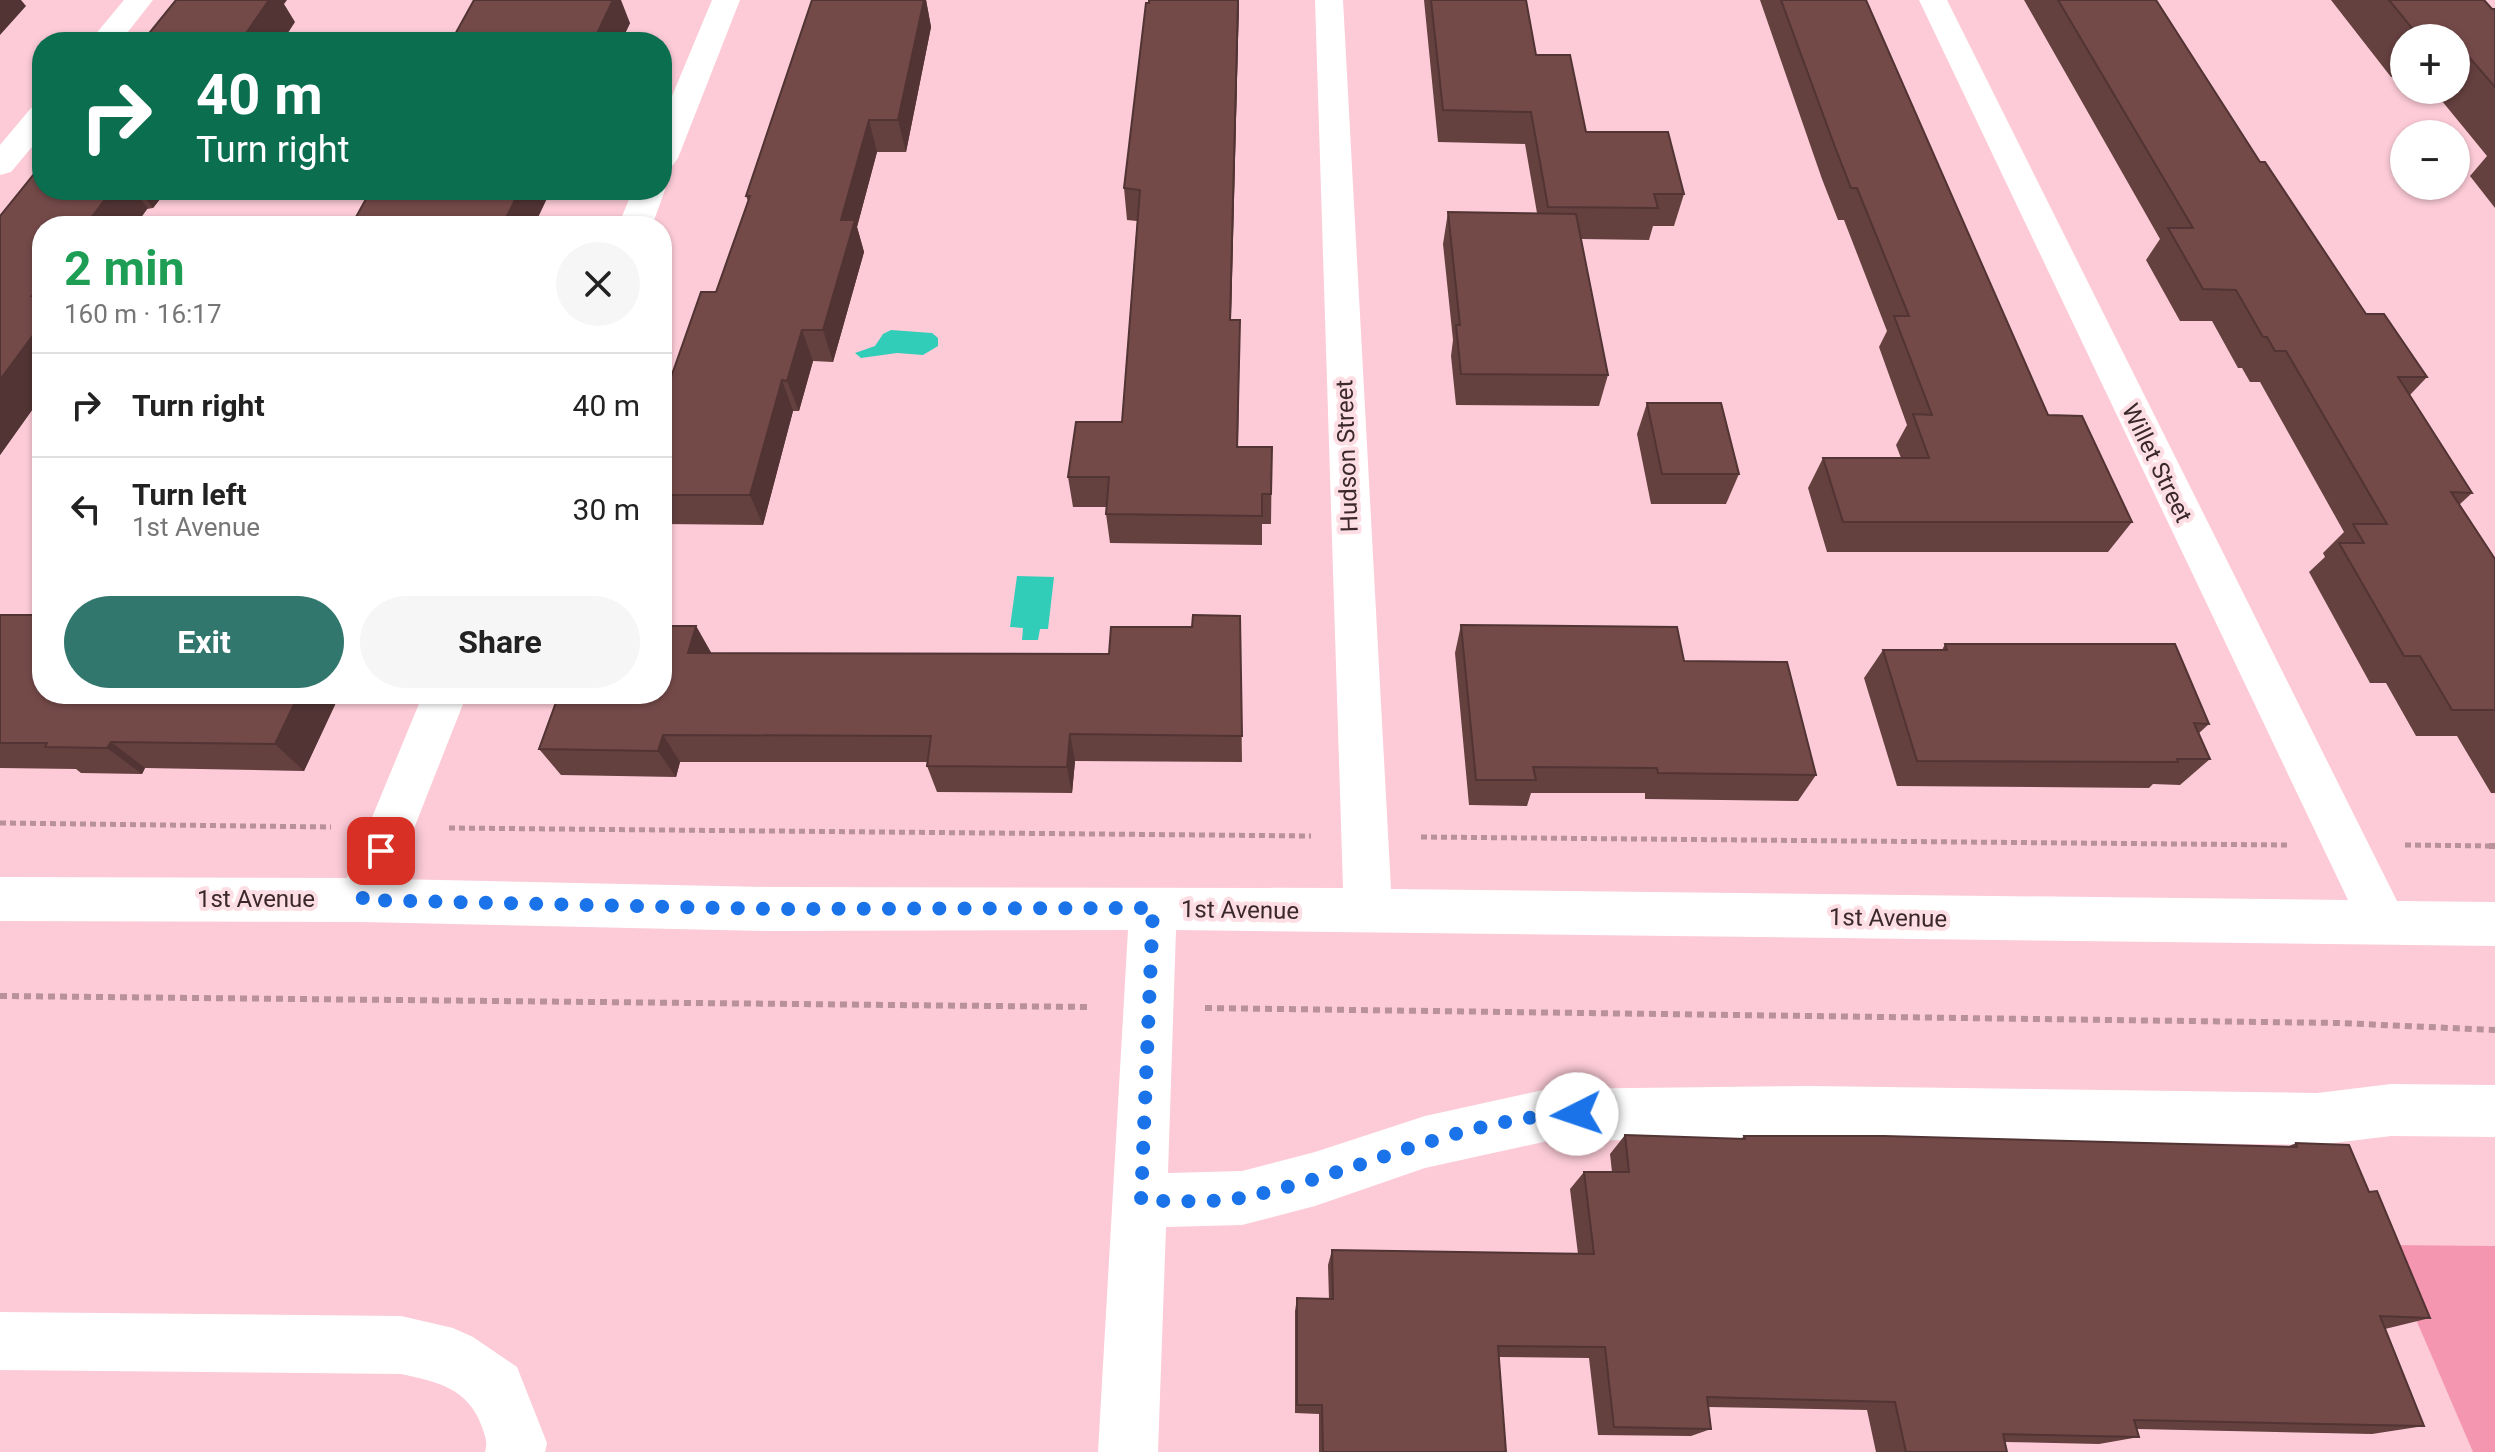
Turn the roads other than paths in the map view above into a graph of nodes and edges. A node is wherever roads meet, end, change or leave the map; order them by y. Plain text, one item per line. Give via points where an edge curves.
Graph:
1 (139, 0) edge
2 (726, 0) edge
3 (1329, 0) edge
4 (1933, 0) edge
5 (112, 32) edge
6 (32, 127) edge
7 (672, 133) edge
8 (0, 165) edge
9 (441, 704) edge
10 (0, 899) edge
11 (362, 900) junction
12 (1153, 908) junction
13 (1368, 912) junction
14 (2384, 924) junction
15 (2495, 924) edge
16 (2495, 1111) edge
17 (1141, 1201) junction
18 (0, 1341) edge
19 (515, 1452) edge
20 (1128, 1452) edge

1 - 5 street
2 - 7 street
3 - 13 street, Hudson Street
4 - 14 street, Willet Street
6 - 8 street
9 - 11 street
10 - 11 street, 1st Avenue
11 - 12 street, 1st Avenue via 769,909
12 - 13 street, 1st Avenue
12 - 17 street
13 - 14 street, 1st Avenue
14 - 15 street, 1st Avenue
16 - 17 street via 2391,1110 2317,1119 1810,1112 1548,1115 1425,1142 1242,1198
17 - 20 street
18 - 19 street via 401,1345 453,1357 497,1387 517,1443

